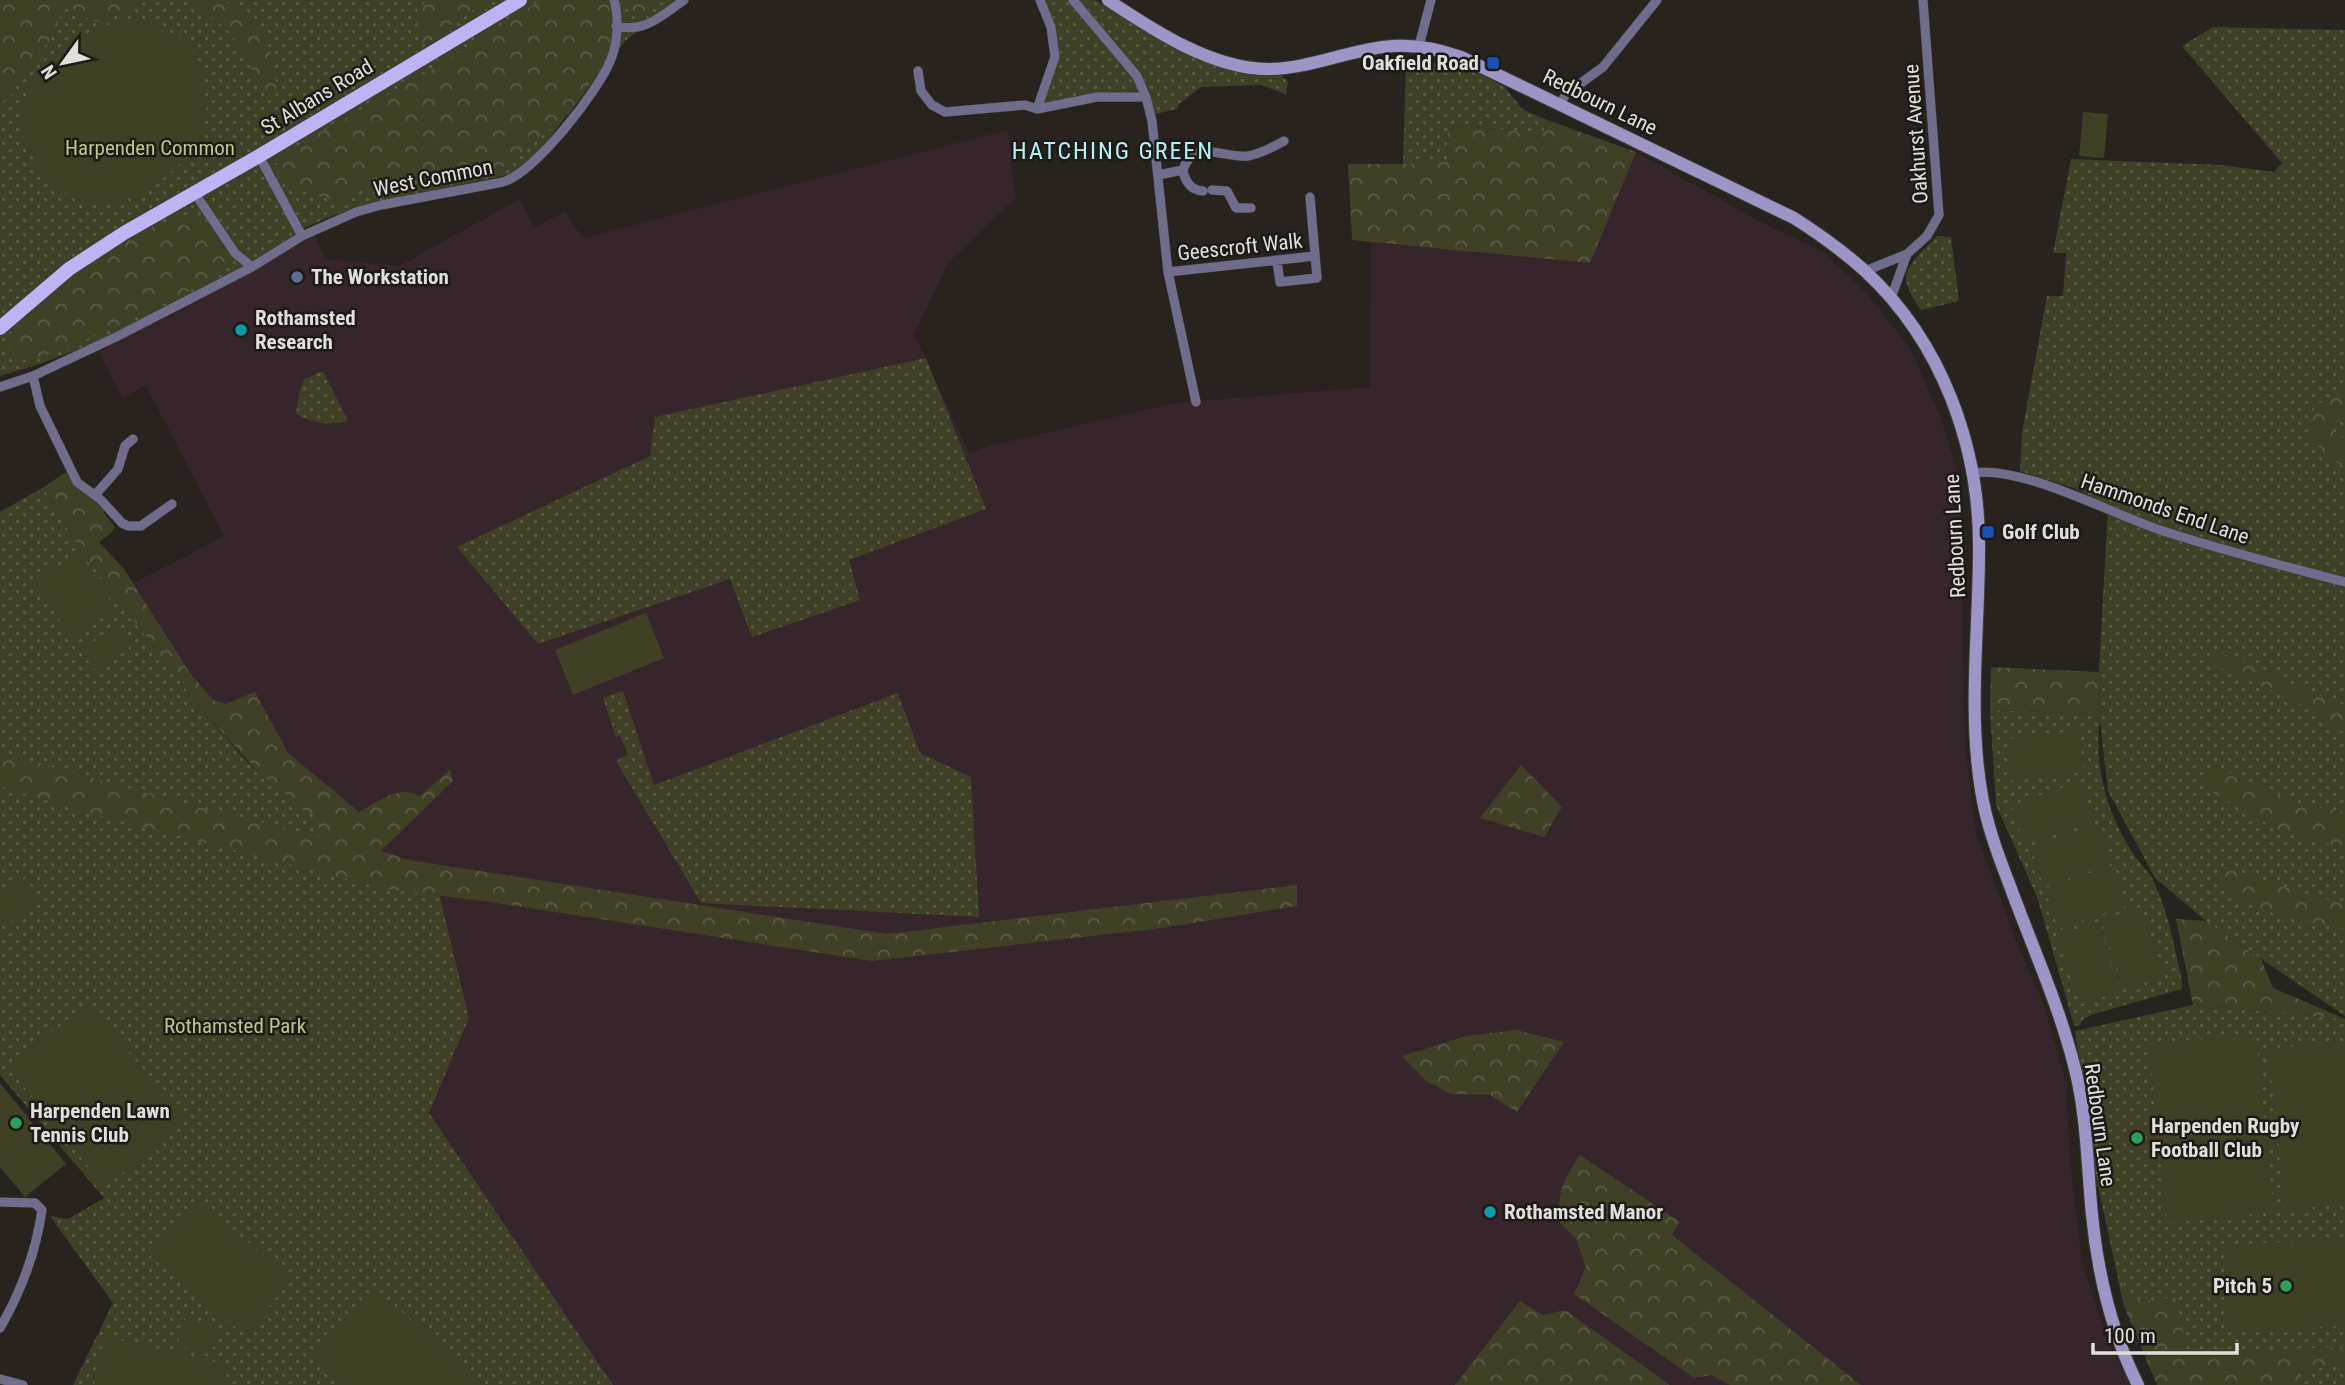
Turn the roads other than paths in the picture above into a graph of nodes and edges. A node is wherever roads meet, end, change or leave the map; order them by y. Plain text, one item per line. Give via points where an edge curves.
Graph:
1 (520, 0) edge
2 (614, 0) edge
3 (684, 0) edge
4 (1040, 0) edge
5 (1073, 0) edge
6 (1430, 0) edge
7 (1657, 0) edge
8 (1923, 0) edge
9 (1111, 1) edge
10 (616, 26) junction
11 (1419, 47) junction
12 (918, 71) dead end
13 (1146, 96) junction
14 (1560, 104) junction
15 (1037, 109) junction
16 (1284, 141) dead end
17 (258, 156) junction
18 (1183, 170) junction
19 (1157, 175) junction
20 (194, 192) junction
21 (1310, 197) dead end
22 (1251, 208) dead end
23 (302, 236) junction
24 (1907, 254) junction
25 (1315, 257) junction
26 (1277, 261) junction
27 (252, 267) junction
28 (1865, 271) junction
29 (1168, 272) junction
30 (1891, 299) junction
31 (0, 328) edge
32 (33, 376) junction
33 (4, 386) edge
34 (1196, 402) dead end
35 (133, 439) dead end
36 (1973, 473) junction
37 (95, 495) junction
38 (172, 504) dead end
39 (2345, 582) edge
40 (0, 1202) edge
41 (0, 1328) edge
42 (0, 1379) edge
43 (23, 1385) edge
44 (2138, 1385) edge

1 - 17 main road, St Albans Road
2 - 10 street, West Common
3 - 10 street via 642,28
4 - 15 street via 1051,27 1055,57
5 - 13 street via 1138,76
6 - 11 street
7 - 14 street via 1603,67 1572,89
8 - 24 street, Oakhurst Avenue via 1940,204 1927,236
9 - 11 main road, Redbourn Lane via 1187,47 1250,68 1285,67 1385,47
10 - 23 street, West Common via 610,62 578,112 521,173 503,182 369,208
11 - 14 main road, Redbourn Lane via 1461,57
12 - 15 street via 921,92 945,112 1025,105
13 - 15 street via 1097,97
13 - 19 street
14 - 28 main road, Redbourn Lane via 1794,218
16 - 18 street via 1249,156 1200,153 1189,159
17 - 20 main road, St Albans Road
17 - 23 street
18 - 19 street
18 - 22 street via 1196,190 1227,191 1236,208
19 - 29 street
20 - 27 street via 235,253
20 - 31 main road, St Albans Road via 69,269
21 - 25 street
23 - 27 street, West Common
24 - 28 street, Oakhurst Avenue
24 - 30 street, Oakhurst Avenue
25 - 26 street, Geescroft Walk
25 - 26 street via 1317,278 1292,281 1280,282
26 - 29 street, Geescroft Walk
27 - 32 street, West Common
28 - 30 main road, Redbourn Lane
29 - 34 street
30 - 36 main road, Redbourn Lane via 1928,351 1952,398
32 - 33 street, West Common
32 - 37 street via 40,406 69,468 77,482
35 - 37 street via 125,446 118,469
36 - 39 street, Hammonds End Lane via 2022,478 2160,530
36 - 44 main road, Redbourn Lane via 1979,545 1974,712 1981,794 1998,855 2069,1048 2081,1103 2101,1284
37 - 38 street via 122,523 134,527
40 - 41 street via 35,1203 42,1210 34,1254
42 - 43 street

